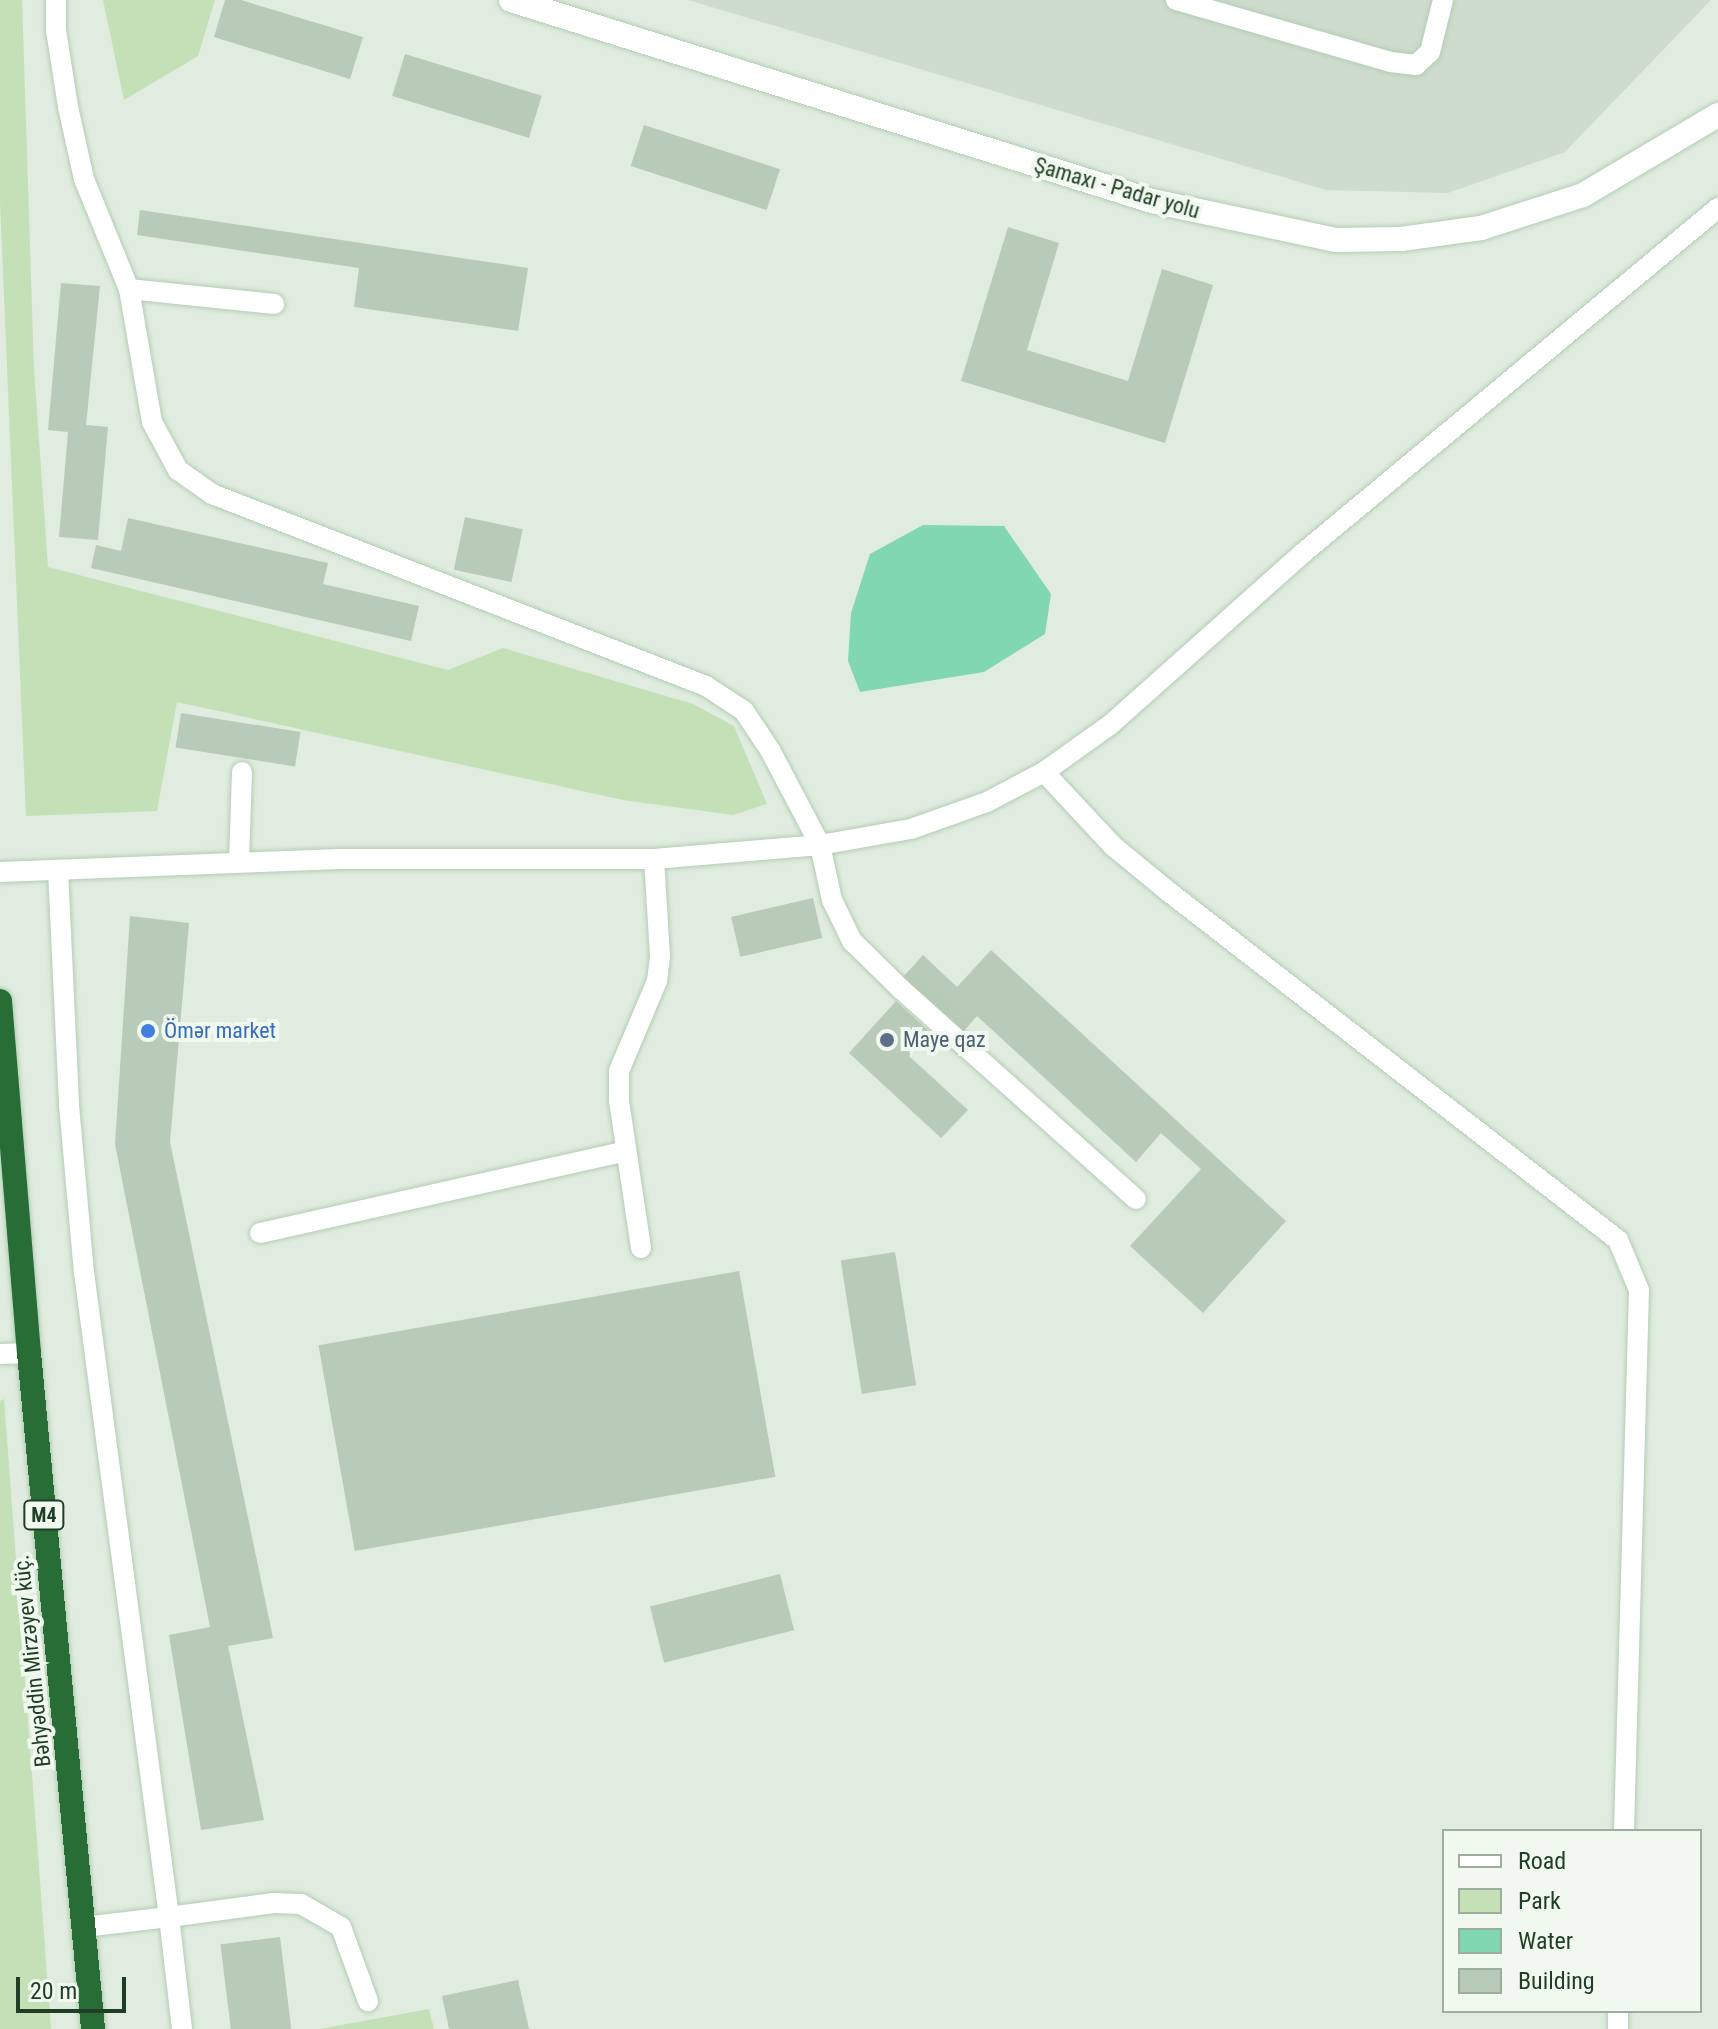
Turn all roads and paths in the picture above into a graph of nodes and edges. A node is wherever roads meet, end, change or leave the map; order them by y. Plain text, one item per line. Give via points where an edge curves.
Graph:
1 (56, 0) edge
2 (511, 0) edge
3 (1176, 0) edge
4 (1443, 0) edge
5 (1718, 115) edge
6 (1718, 208) edge
7 (129, 289) junction
8 (274, 304) dead end
9 (242, 772) dead end
10 (1044, 772) junction
11 (820, 845) junction
12 (654, 859) junction
13 (239, 862) junction
14 (58, 870) junction
15 (0, 872) edge
16 (0, 1001) edge
17 (626, 1151) junction
18 (1136, 1199) dead end
19 (260, 1233) dead end
20 (641, 1248) dead end
21 (29, 1353) junction
22 (0, 1354) edge
23 (1624, 1829) edge
24 (169, 1917) junction
25 (84, 1927) junction
26 (368, 2001) dead end
27 (93, 2029) edge
28 (182, 2029) edge

1 - 7 lane via 68,107 84,179
2 - 5 main road, Şamaxı - Padar yolu via 1152,201 1336,240 1401,239 1481,228 1583,195
3 - 4 lane via 1416,65 1430,52
6 - 10 lane via 1303,553 1110,725
7 - 8 lane
7 - 11 lane via 152,422 178,470 212,494 706,686 744,711
9 - 13 lane
10 - 11 lane via 987,802 911,829
10 - 23 lane via 1113,846 1169,892 1618,1240 1639,1290
11 - 12 lane
11 - 18 lane via 832,900 852,941
12 - 13 lane
12 - 17 lane via 660,956 657,981 619,1071
13 - 14 lane
14 - 15 lane
14 - 24 lane via 69,1105 84,1272
16 - 21 highway, Bəhyəddin Mirzəyev küç. / M4
17 - 19 lane
17 - 20 lane
21 - 22 lane
21 - 25 highway, Bəhyəddin Mirzəyev küç. / M4
24 - 25 lane
24 - 26 lane via 301,1904 341,1927
24 - 28 lane
25 - 27 highway, Bəhyəddin Mirzəyev küç. / M4

